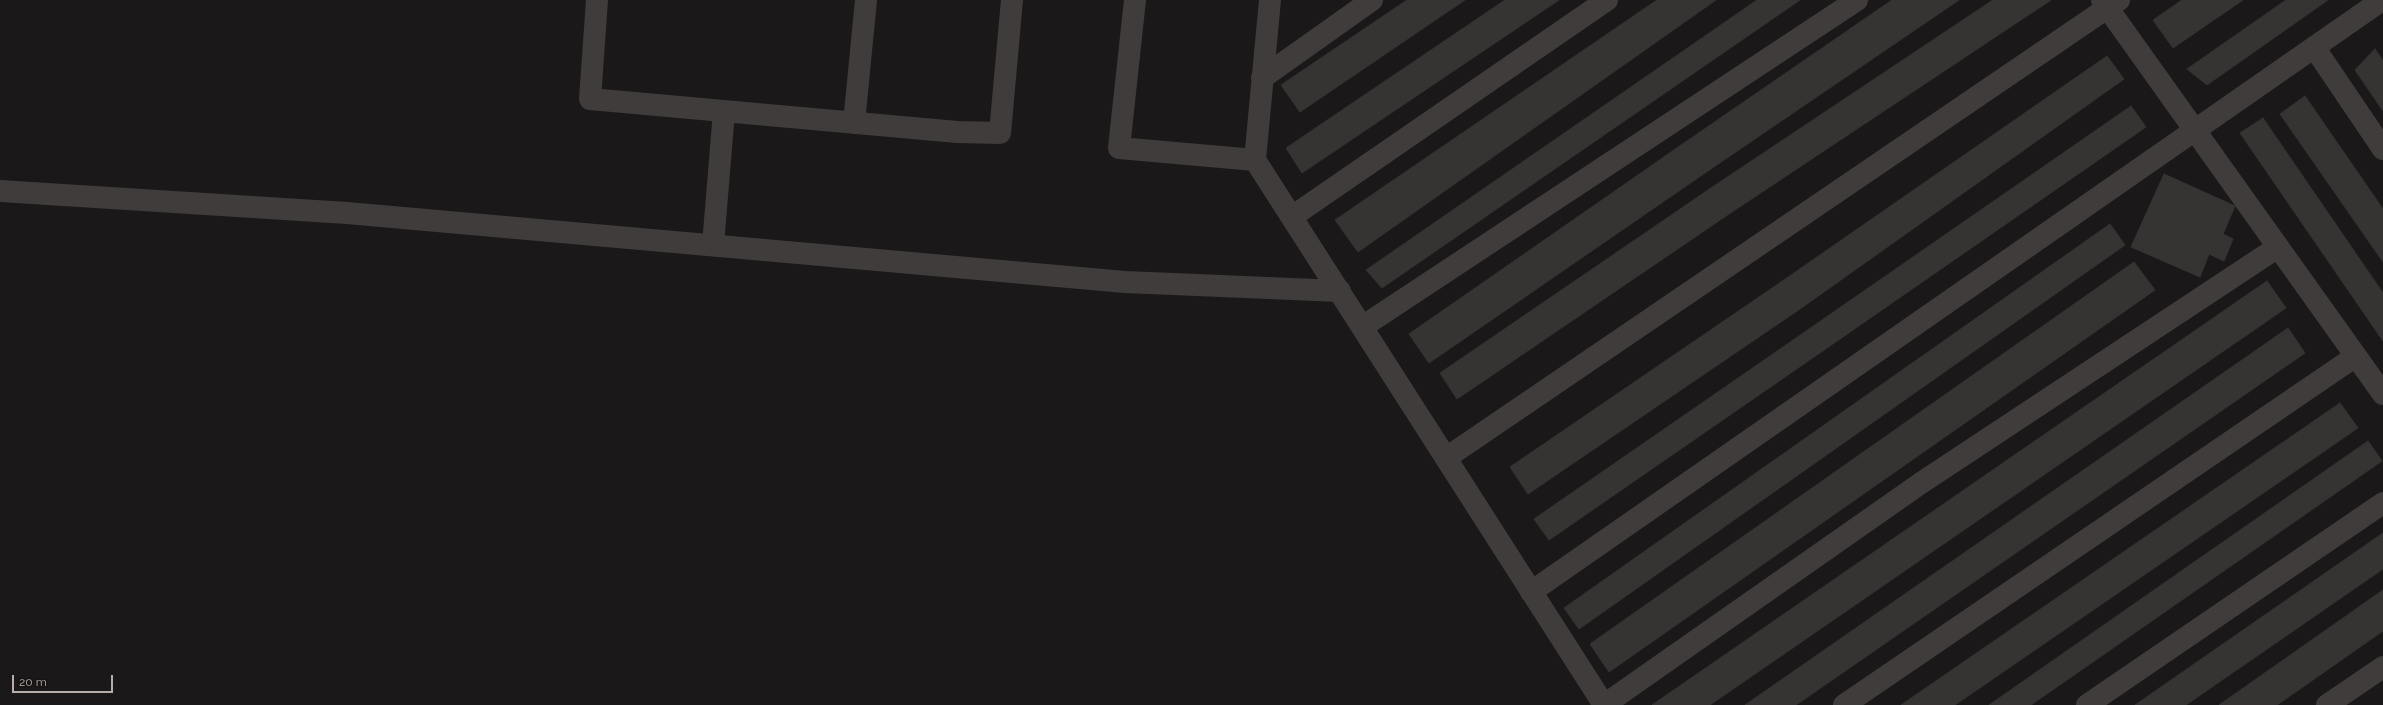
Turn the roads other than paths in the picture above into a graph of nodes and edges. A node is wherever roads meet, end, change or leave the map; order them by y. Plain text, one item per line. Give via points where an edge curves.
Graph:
1 (597, 0) edge
2 (866, 0) edge
3 (1012, 0) edge
4 (1135, 0) edge
5 (1270, 0) edge
6 (1372, 0) edge
7 (1607, 0) edge
8 (1857, 0) edge
9 (2382, 0) edge
10 (2110, 3) edge
11 (2314, 47) junction
12 (1262, 78) junction
13 (724, 111) junction
14 (854, 123) junction
15 (2194, 129) junction
16 (2383, 149) edge
17 (1255, 160) junction
18 (0, 191) edge
19 (1293, 216) junction
20 (712, 245) junction
21 (2278, 247) junction
22 (1340, 291) junction
23 (1362, 327) junction
24 (2356, 356) junction
25 (2383, 394) edge
26 (1446, 458) junction
27 (2383, 503) edge
28 (1531, 592) junction
29 (2383, 667) edge
30 (1604, 705) edge
31 (1844, 705) edge
32 (2087, 705) edge
33 (2326, 705) edge

1 - 13 street via 590,99
2 - 14 street
3 - 14 street via 1000,133
4 - 17 street via 1119,148
5 - 12 street
6 - 12 street
7 - 19 street
8 - 23 street
9 - 11 street
10 - 15 street
10 - 26 street
11 - 15 street
11 - 16 street
12 - 17 street
13 - 14 street
13 - 20 street
15 - 21 street
15 - 28 street
17 - 19 street
18 - 20 street via 347,213
19 - 22 street
20 - 22 street via 1125,282
21 - 24 street
21 - 30 street via 1921,483
22 - 23 street
23 - 26 street
24 - 25 street
24 - 31 street
26 - 28 street
27 - 32 street
28 - 30 street
29 - 33 street

